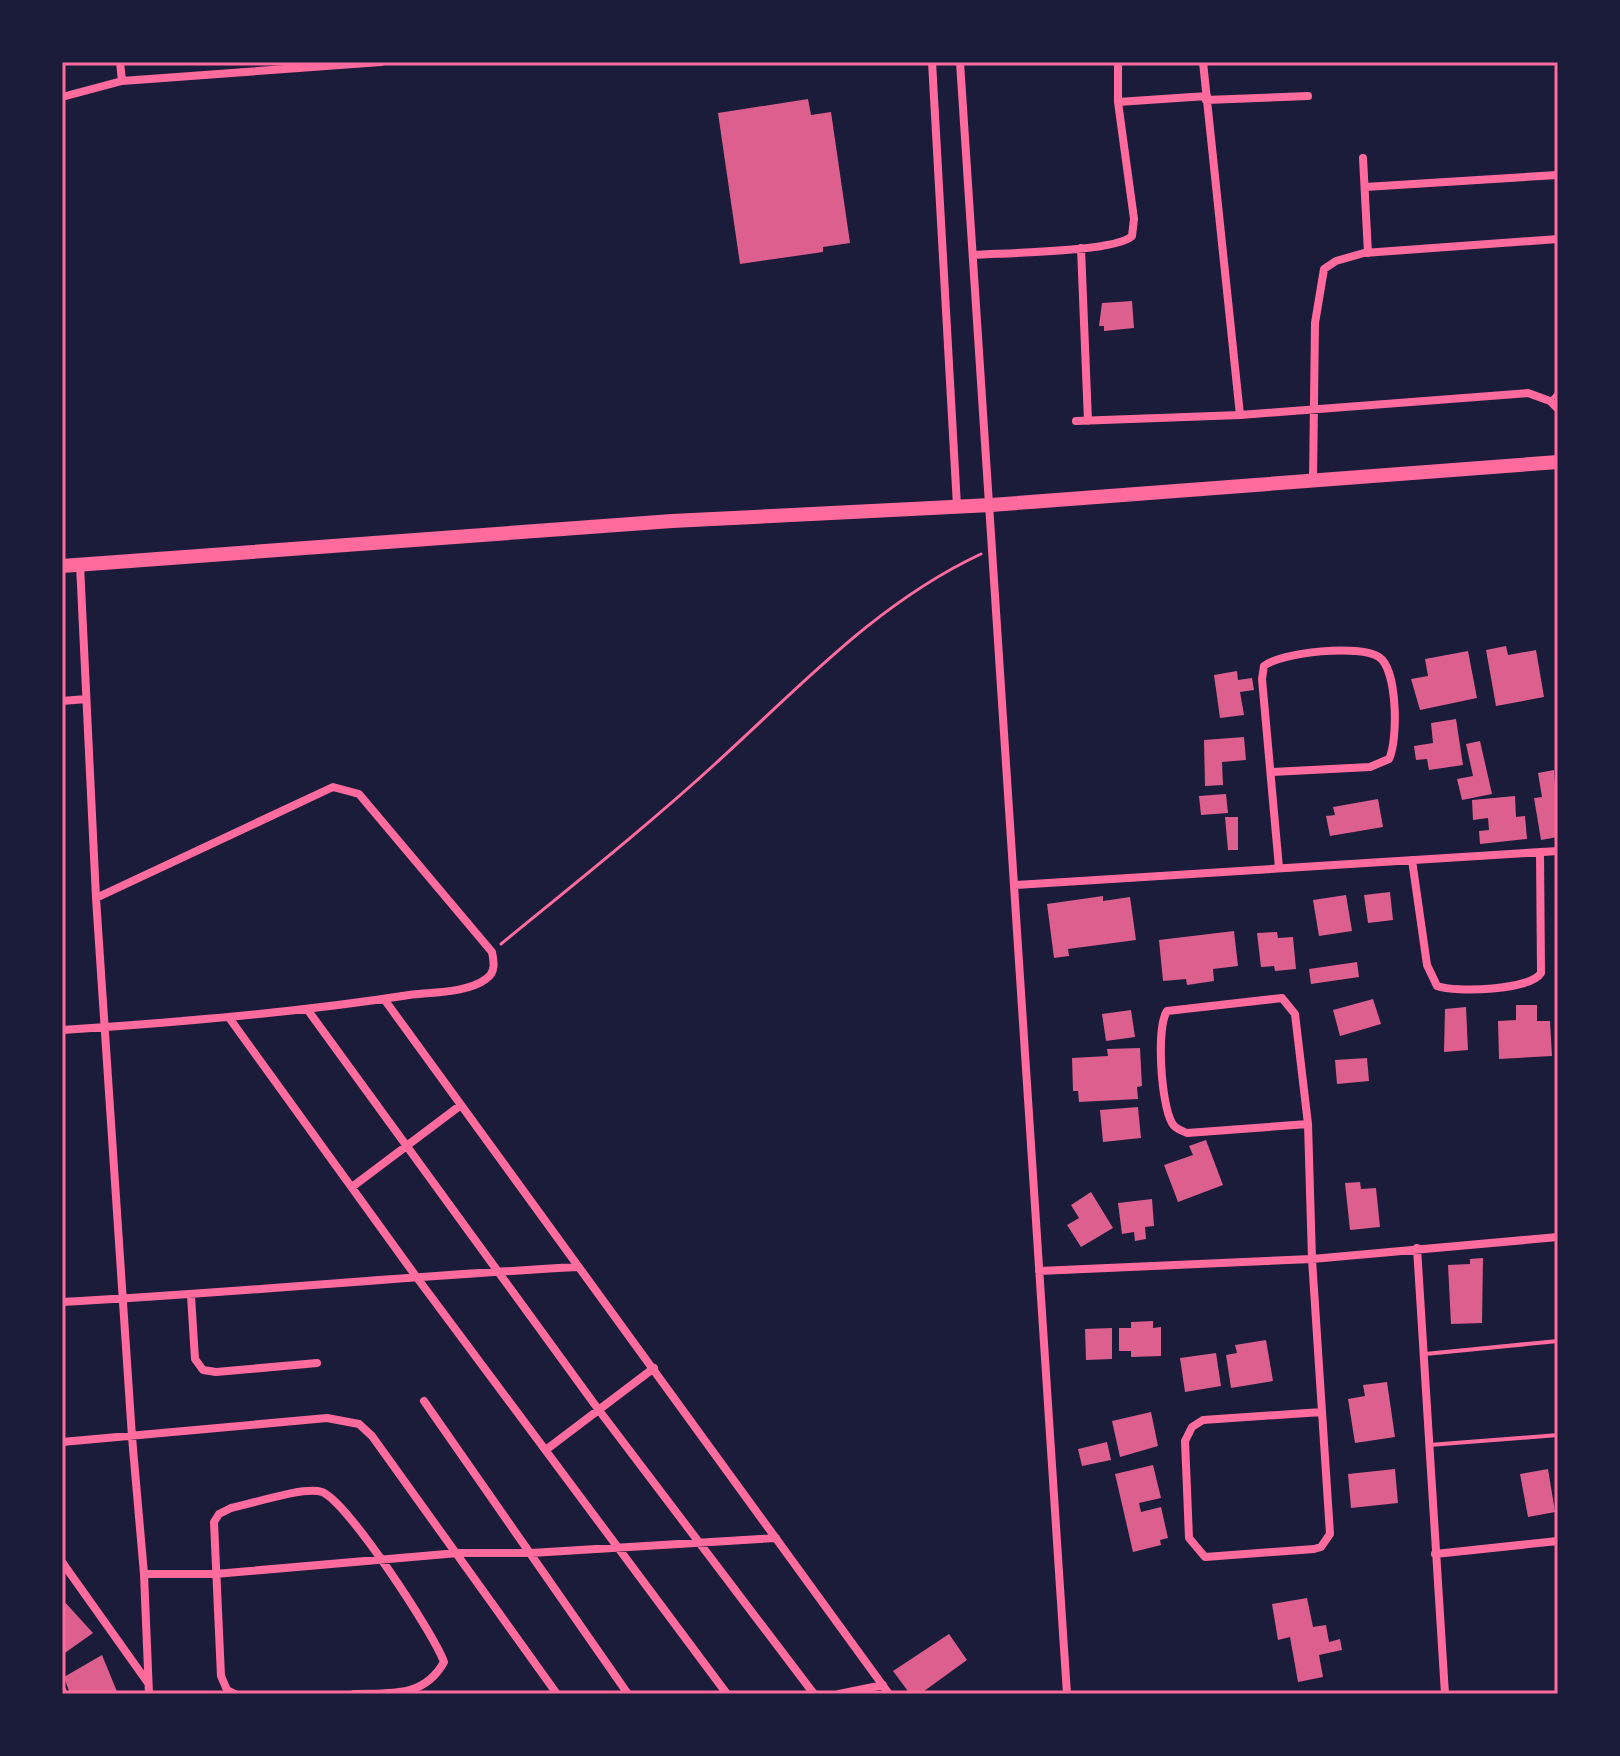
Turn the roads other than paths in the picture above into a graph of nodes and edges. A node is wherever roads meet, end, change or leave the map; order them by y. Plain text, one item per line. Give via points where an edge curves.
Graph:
1 (120, 62) edge
2 (381, 62) edge
3 (932, 62) edge
4 (960, 62) edge
5 (1118, 62) edge
6 (1203, 62) edge
7 (280, 66) edge
8 (122, 81) junction
9 (1308, 96) dead end
10 (62, 97) edge
11 (1206, 98) junction
12 (1118, 102) junction
13 (1363, 158) dead end
14 (1558, 173) edge
15 (1558, 183) edge
16 (1365, 187) junction
17 (1558, 239) edge
18 (1081, 248) junction
19 (1368, 253) junction
20 (974, 255) junction
21 (1558, 392) edge
22 (1550, 401) junction
23 (1316, 408) junction
24 (1558, 409) edge
25 (1240, 415) junction
26 (1076, 421) dead end
27 (1088, 421) junction
28 (1558, 462) edge
29 (1313, 481) junction
30 (991, 505) junction
31 (957, 506) junction
32 (80, 565) junction
33 (62, 566) edge
34 (86, 699) junction
35 (62, 701) edge
36 (1272, 772) junction
37 (1558, 851) edge
38 (1540, 852) junction
39 (1412, 860) junction
40 (1279, 868) junction
41 (1015, 885) junction
42 (96, 898) junction
43 (384, 999) junction
44 (307, 1009) junction
45 (230, 1019) junction
46 (106, 1027) junction
47 (62, 1030) edge
48 (461, 1105) junction
49 (1308, 1124) junction
50 (405, 1147) junction
51 (352, 1187) junction
52 (1558, 1237) edge
53 (1558, 1244) edge
54 (1417, 1248) junction
55 (1312, 1259) junction
56 (578, 1267) junction
57 (496, 1271) junction
58 (1039, 1271) junction
59 (415, 1275) junction
60 (191, 1296) junction
61 (124, 1299) junction
62 (62, 1302) edge
63 (1558, 1341) edge
64 (1423, 1354) junction
65 (317, 1363) dead end
66 (654, 1368) junction
67 (424, 1401) dead end
68 (598, 1409) junction
69 (1322, 1412) junction
70 (1558, 1435) edge
71 (132, 1437) junction
72 (62, 1442) edge
73 (1429, 1445) junction
74 (547, 1449) junction
75 (776, 1538) junction
76 (1558, 1541) edge
77 (698, 1543) junction
78 (621, 1548) junction
79 (458, 1553) junction
80 (531, 1553) junction
81 (1435, 1554) junction
82 (62, 1562) edge
83 (380, 1562) junction
84 (144, 1574) junction
85 (215, 1574) junction
86 (883, 1685) junction
87 (149, 1689) edge
88 (235, 1694) edge
89 (354, 1694) edge
90 (557, 1694) edge
91 (628, 1694) edge
92 (727, 1694) edge
93 (814, 1694) edge
94 (839, 1694) edge
95 (889, 1694) edge
96 (1067, 1694) edge
97 (1445, 1694) edge

1 - 8 street
2 - 7 street
3 - 31 street
4 - 20 street
5 - 12 street
6 - 11 street
7 - 8 street
8 - 10 street
9 - 11 street
11 - 12 street
11 - 25 street
12 - 18 street via 1134,230 1120,244
13 - 16 street
14 - 15 street
14 - 16 street
16 - 19 street
17 - 19 street
18 - 20 street
18 - 27 street
19 - 23 street via 1324,269 1315,323
20 - 30 street
21 - 22 lane
22 - 23 street via 1528,393
22 - 24 street
23 - 25 street
23 - 29 street
25 - 27 street
26 - 27 street
28 - 29 highway
29 - 30 highway
30 - 31 highway
30 - 41 street
31 - 32 highway via 672,521
32 - 33 highway
32 - 34 street
34 - 35 street
34 - 42 street
36 - 36 street via 1370,767 1389,759 1395,706 1379,656 1291,654 1264,666
36 - 40 street
37 - 38 street
38 - 39 street
38 - 39 street via 1541,973 1531,982 1460,990 1437,986 1427,965
39 - 40 street
40 - 41 street
41 - 58 street
42 - 43 street via 333,787 359,794 492,952 495,965 489,977 475,985
42 - 46 street
43 - 44 street
43 - 48 street
44 - 45 street
44 - 50 street
45 - 46 street
45 - 51 street
46 - 47 street
46 - 61 street
48 - 50 street
48 - 56 street
49 - 49 street via 1187,1133 1177,1129 1169,1117 1162,1069 1162,1019 1167,1011 1282,998 1297,1028
49 - 55 street
50 - 51 street
50 - 57 street
51 - 59 street
52 - 53 street
52 - 54 street
54 - 55 street
54 - 64 street
55 - 58 street
55 - 69 street
56 - 57 street
56 - 66 street
57 - 59 street
57 - 68 street
58 - 96 street
59 - 60 street
59 - 74 street
60 - 61 street
60 - 65 street via 195,1359 203,1370
61 - 62 street
61 - 71 street
63 - 64 lane
64 - 73 street
66 - 68 street
66 - 75 street
67 - 80 street
68 - 74 street
68 - 77 street
69 - 69 street via 1328,1540 1314,1549 1205,1557 1194,1548 1189,1538 1185,1441 1192,1427 1203,1420
70 - 73 lane
71 - 72 street
71 - 79 street via 344,1419 359,1424
71 - 84 street
73 - 81 street
74 - 78 street
75 - 77 street
75 - 86 street
76 - 81 street
77 - 78 street
77 - 93 street
78 - 80 street
78 - 92 street
79 - 80 street
79 - 83 street
79 - 90 street
80 - 91 street
81 - 97 street
82 - 87 street
83 - 85 street
83 - 85 street via 333,1499 311,1490 219,1514 214,1522
83 - 89 street via 419,1612 444,1662 420,1689
84 - 85 street
84 - 87 street
85 - 88 street via 221,1676
86 - 94 street
86 - 95 street

